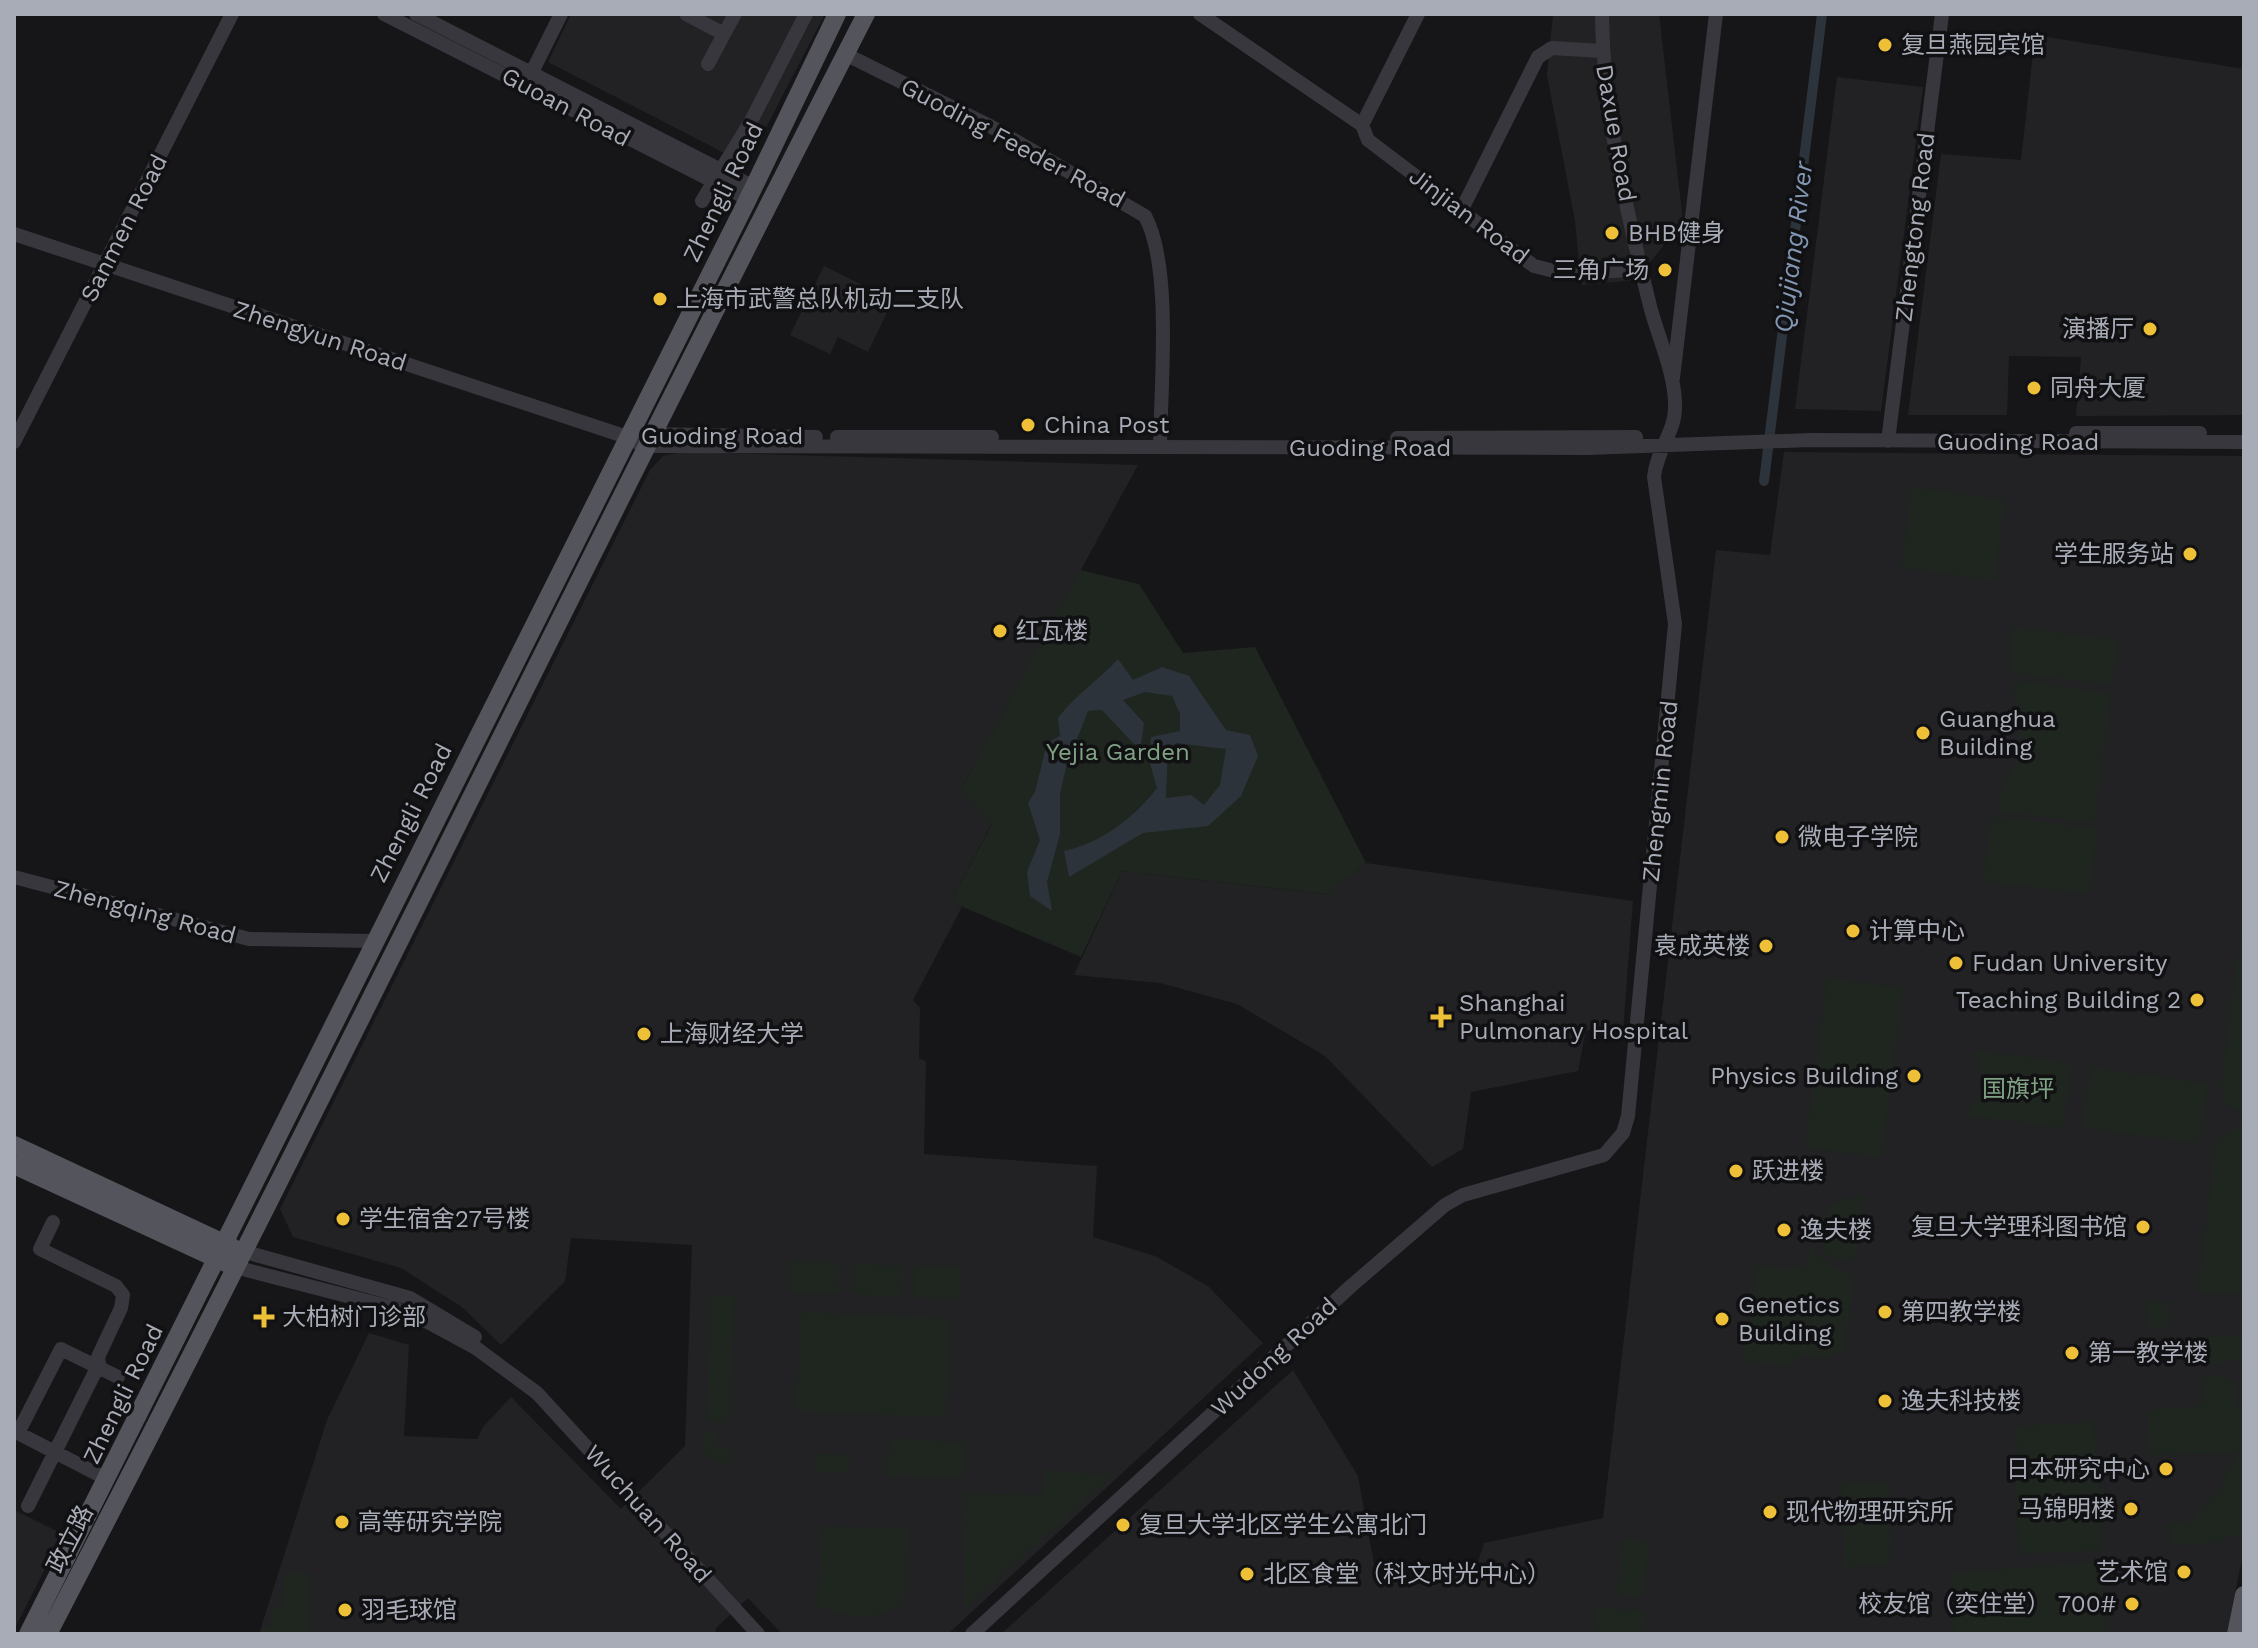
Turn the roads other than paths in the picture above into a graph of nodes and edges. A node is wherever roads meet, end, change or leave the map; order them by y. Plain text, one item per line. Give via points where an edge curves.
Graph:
1 (232, 14) edge
2 (384, 14) edge
3 (561, 14) edge
4 (686, 14) edge
5 (735, 14) edge
6 (806, 14) edge
7 (837, 14) edge
8 (866, 14) edge
9 (1200, 14) edge
10 (1418, 14) edge
11 (1602, 14) edge
12 (1716, 14) edge
13 (1942, 14) edge
14 (411, 18) edge
15 (724, 34) junction
16 (1602, 51) junction
17 (845, 54) junction
18 (708, 64) dead end
19 (528, 80) junction
20 (1362, 125) junction
21 (717, 177) junction
22 (751, 193) junction
23 (702, 201) dead end
24 (1462, 209) junction
25 (14, 234) edge
26 (105, 265) junction
27 (1642, 269) junction
28 (1673, 386) junction
29 (2244, 433) edge
30 (627, 437) junction
31 (1888, 437) junction
32 (647, 440) junction
33 (1160, 440) junction
34 (1664, 441) junction
35 (14, 442) edge
36 (2244, 442) edge
37 (14, 877) edge
38 (373, 941) junction
39 (14, 1145) edge
40 (1615, 1146) joint
41 (14, 1165) edge
42 (53, 1222) dead end
43 (218, 1250) junction
44 (238, 1259) junction
45 (98, 1367) junction
46 (118, 1377) dead end
47 (16, 1432) edge
48 (55, 1452) junction
49 (107, 1479) junction
50 (28, 1506) dead end
51 (2244, 1595) edge
52 (28, 1634) edge
53 (48, 1634) edge
54 (758, 1634) edge
55 (972, 1634) edge
56 (2236, 1634) edge

1 - 26 street, Sanmen Road
2 - 14 street, Guoan Road
3 - 19 street
4 - 15 street
5 - 15 street
6 - 21 street
7 - 22 main road, Zhengli Road
8 - 17 main road, Zhengli Road
9 - 20 street, Jinjian Road
10 - 20 street
11 - 16 street, Daxue Road
12 - 28 street
13 - 31 street, Zhengtong Road
14 - 19 street, Guoan Road
15 - 18 street
16 - 24 street via 1552,48 1538,57
16 - 27 street, Daxue Road via 1610,118
17 - 32 main road, Zhengli Road
17 - 33 street, Guoding Feeder Road via 1025,145 1145,216 1156,235 1161,278
19 - 21 street, Guoan Road
20 - 24 street, Jinjian Road via 1368,140
21 - 22 street, Guoan Road
21 - 23 street
22 - 30 main road, Zhengli Road
24 - 27 street, Jinjian Road via 1522,260 1549,272
25 - 26 street, Zhengyun Road
26 - 30 street, Zhengyun Road
26 - 35 street, Sanmen Road
27 - 28 street, Daxue Road
28 - 34 street, Daxue Road via 1675,413
29 - 31 street, Guoding Road
30 - 32 street, Guoding Road
30 - 38 main road, Zhengli Road
31 - 34 street, Guoding Road
31 - 36 street, Guoding Road
32 - 33 street, Guoding Road
32 - 44 main road, Zhengli Road
33 - 34 street, Guoding Road via 1239,448
34 - 40 street, Zhengmin Road via 1654,477 1675,624 1672,676 1628,1116
37 - 38 street, Zhengqing Road via 249,939
38 - 43 main road, Zhengli Road
39 - 43 main road
40 - 55 street, Wudong Road via 1584,1162 1463,1195 1445,1205
41 - 43 main road
42 - 45 street via 40,1249 116,1286 123,1295
43 - 44 main road
43 - 49 main road, Zhengli Road
44 - 53 main road, 政立路
44 - 54 street, Wuchuan Road via 415,1316 462,1338 537,1393
45 - 46 street
45 - 47 street via 61,1349
45 - 48 street
47 - 48 street
48 - 49 street
48 - 50 street
49 - 52 main road, Zhengli Road
51 - 56 main road

